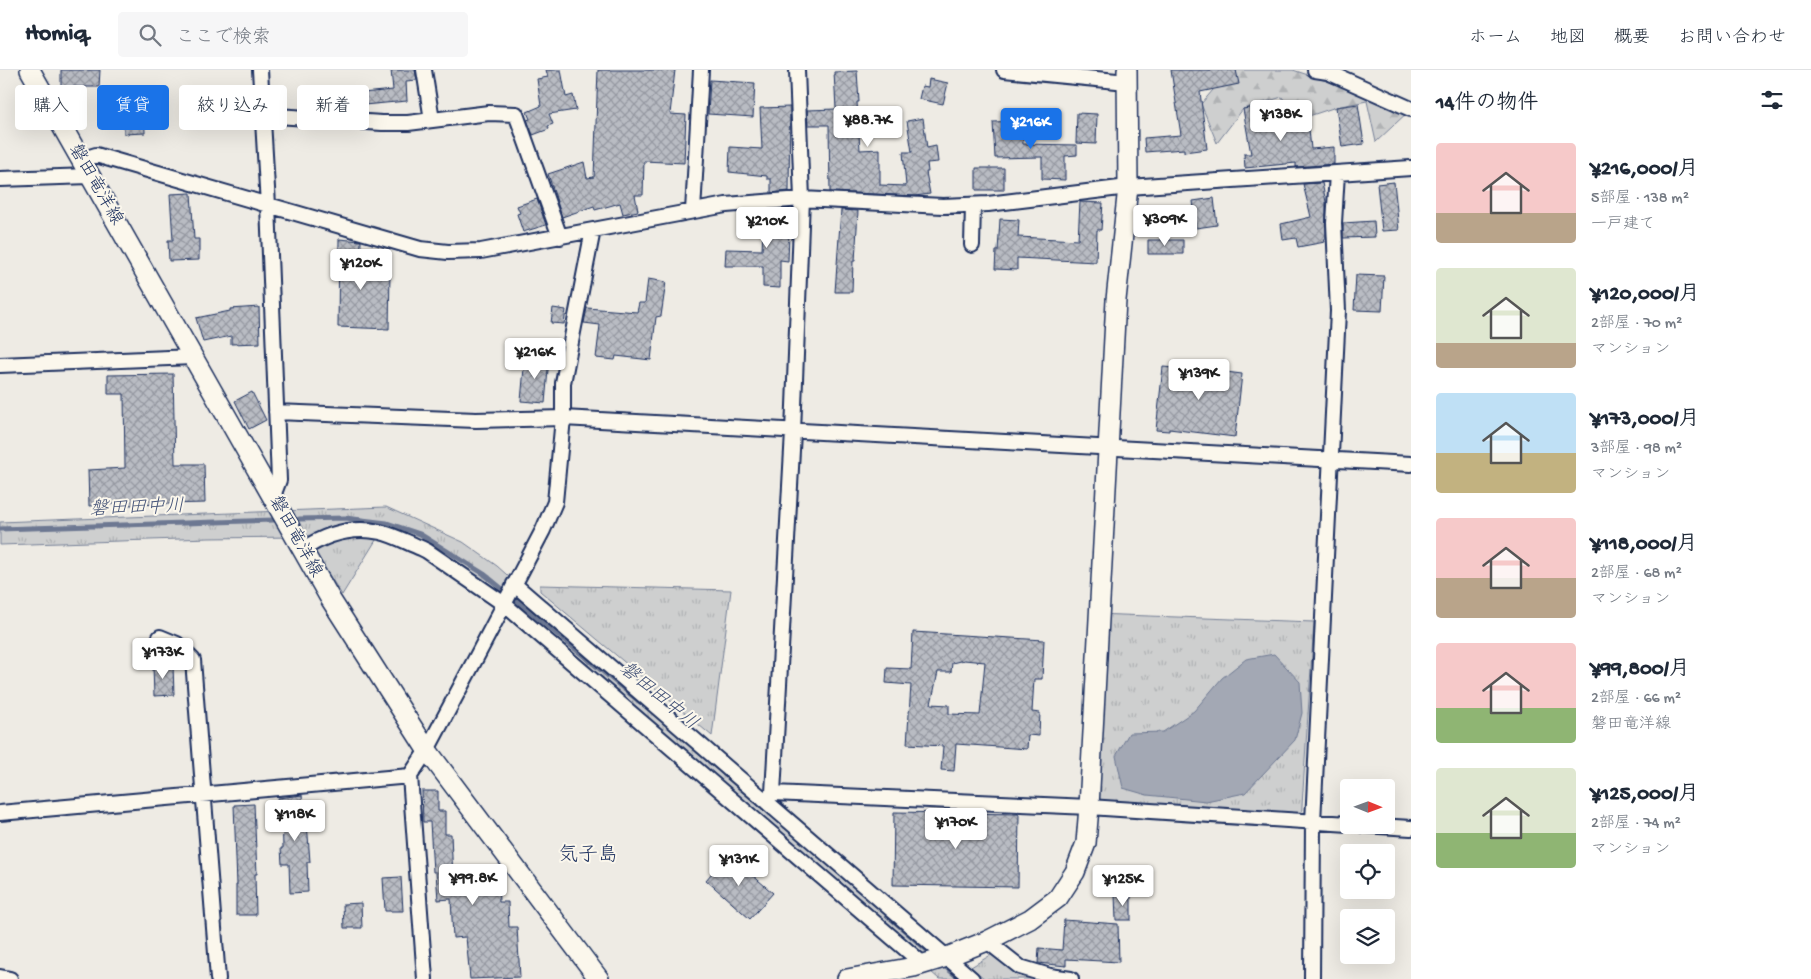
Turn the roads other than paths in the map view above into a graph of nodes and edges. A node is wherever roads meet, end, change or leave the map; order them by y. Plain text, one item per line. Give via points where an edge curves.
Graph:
1 (30, 70) edge
2 (260, 70) edge
3 (424, 70) edge
4 (701, 70) edge
5 (797, 70) edge
6 (1004, 70) edge
7 (1315, 70) edge
8 (1130, 74) edge
9 (261, 85) edge
10 (1411, 109) edge
11 (287, 117) edge
12 (432, 120) junction
13 (263, 130) edge
14 (80, 160) junction
15 (1411, 168) edge
16 (1337, 173) junction
17 (90, 176) junction
18 (0, 179) edge
19 (1128, 187) junction
20 (802, 199) junction
21 (973, 204) junction
22 (268, 205) junction
23 (693, 211) junction
24 (593, 230) junction
25 (560, 237) junction
26 (972, 245) dead end
27 (193, 357) junction
28 (0, 364) edge
29 (276, 412) junction
30 (563, 418) junction
31 (793, 432) junction
32 (1109, 448) junction
33 (1330, 460) junction
34 (1411, 464) edge
35 (273, 496) junction
36 (302, 550) junction
37 (514, 584) junction
38 (504, 604) junction
39 (160, 637) dead end
40 (427, 750) junction
41 (410, 776) junction
42 (204, 794) junction
43 (769, 796) junction
44 (1089, 807) junction
45 (0, 813) edge
46 (1312, 822) junction
47 (1340, 824) edge
48 (1395, 827) edge
49 (1411, 828) edge
50 (987, 941) junction
51 (928, 965) edge
52 (0, 977) edge
53 (10, 979) edge
54 (218, 979) edge
55 (426, 979) edge
56 (599, 979) edge
57 (847, 979) edge
58 (972, 979) edge
59 (1072, 979) edge
60 (1312, 979) edge

1 - 14 main road, 磐田竜洋線
2 - 9 street
3 - 12 street
4 - 23 street
5 - 20 street
6 - 8 street
7 - 10 street via 1328,72
8 - 19 main road
11 - 12 street via 382,123
12 - 25 street via 489,113 516,114
13 - 22 street
14 - 17 main road, 磐田竜洋線
14 - 22 street via 96,155
15 - 16 street
16 - 19 street
16 - 33 street via 1334,223 1338,310
17 - 18 street
17 - 27 main road, 磐田竜洋線
19 - 21 street
19 - 32 main road via 1116,300
20 - 21 street via 943,206
20 - 23 street
20 - 31 street
21 - 26 street
22 - 25 street via 420,249 448,252 481,250
22 - 29 street
23 - 24 street
24 - 25 street
24 - 30 street via 563,383
27 - 28 street
27 - 35 main road, 磐田竜洋線
29 - 30 street via 476,420
29 - 35 street via 279,480
30 - 31 street
30 - 37 street via 555,502 544,530
31 - 32 street
31 - 43 street
32 - 33 street
32 - 44 main road
33 - 34 street
33 - 46 street
35 - 36 main road, 磐田竜洋線
36 - 38 street via 333,533 356,530 381,532 421,548
36 - 40 main road, 磐田竜洋線
37 - 38 street
37 - 43 street
38 - 40 street
38 - 51 street
39 - 42 street via 177,644 193,660
40 - 41 street
40 - 56 main road, 磐田竜洋線
41 - 42 street
41 - 55 street
42 - 45 street
42 - 54 street
43 - 44 street
43 - 51 street
44 - 46 street
44 - 50 main road via 1086,843 1075,872 1058,898 1030,918
46 - 47 street
46 - 60 street
48 - 49 street
50 - 51 main road
50 - 59 street via 1020,967
51 - 57 main road
51 - 58 street
52 - 53 street

